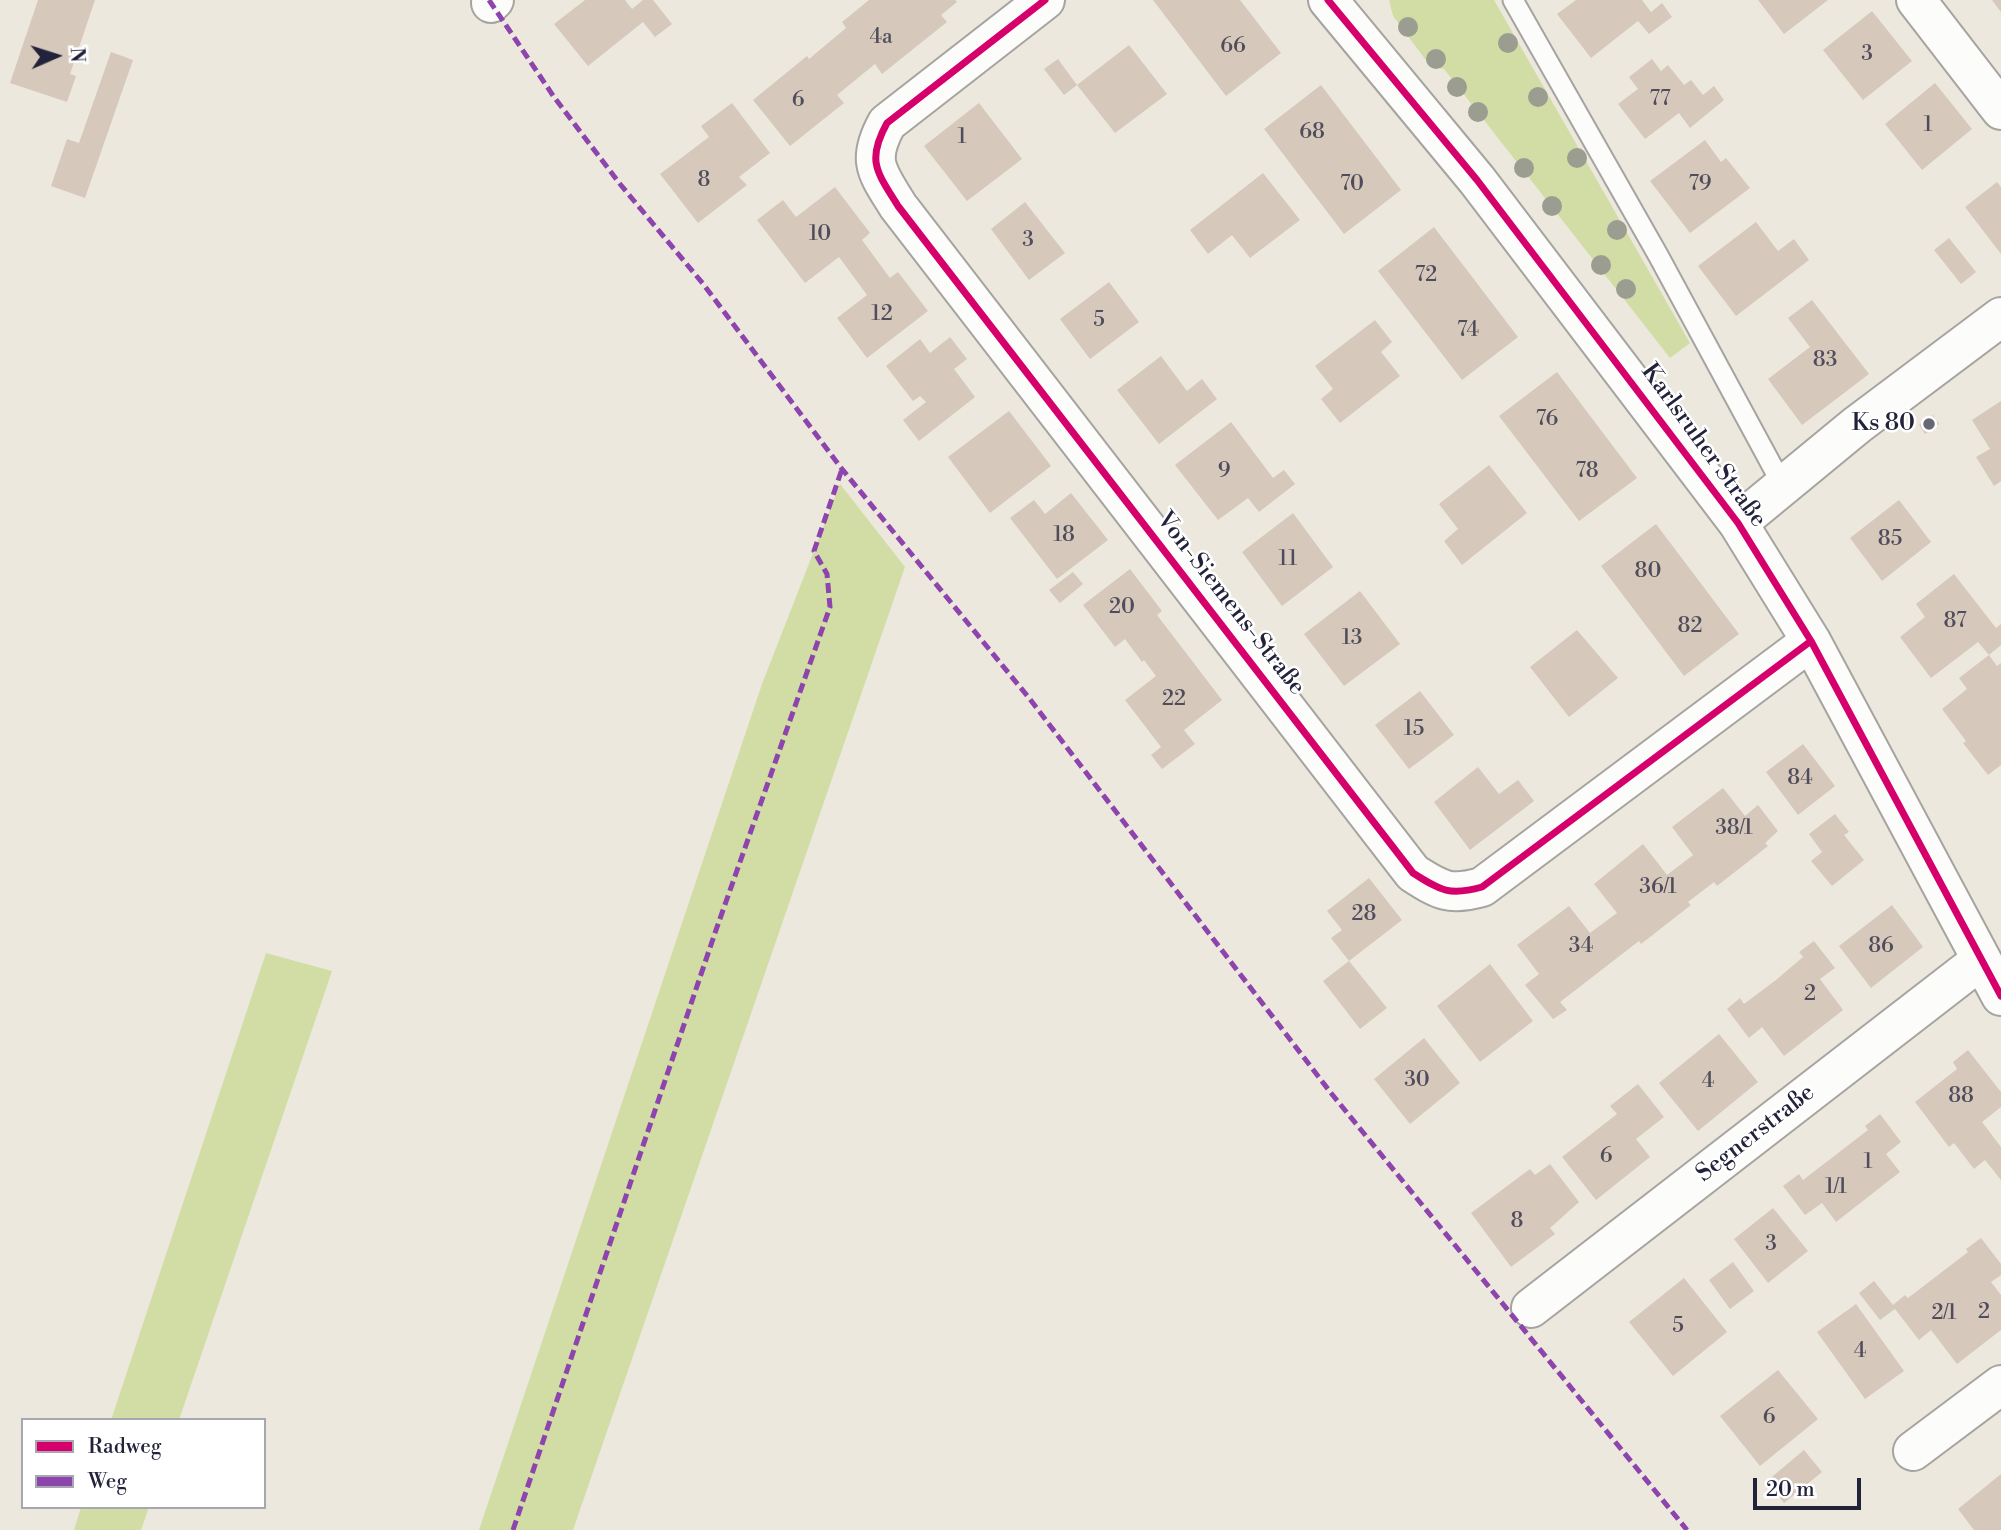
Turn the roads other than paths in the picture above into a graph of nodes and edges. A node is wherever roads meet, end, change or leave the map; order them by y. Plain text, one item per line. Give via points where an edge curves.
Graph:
1 (1045, 0) edge
2 (1328, 0) edge
3 (1513, 0) edge
4 (1916, 0) edge
5 (2001, 110) edge
6 (2001, 317) edge
7 (1783, 486) junction
8 (1738, 523) junction
9 (1811, 641) junction
10 (1981, 960) junction
11 (2001, 996) edge
12 (1531, 1308) dead end
13 (2001, 1385) edge
14 (1913, 1451) dead end

1 - 9 street, Von-Siemens-Straße via 887,123 876,142 875,165 898,206 1413,873 1438,889 1463,892 1482,887
2 - 8 street, Karlsruher Straße via 1485,190
3 - 7 lane
4 - 5 street
6 - 7 street
7 - 8 street
8 - 9 street, Karlsruher Straße
9 - 10 street, Karlsruher Straße
10 - 11 street, Karlsruher Straße
10 - 12 street, Segnerstraße
13 - 14 street

